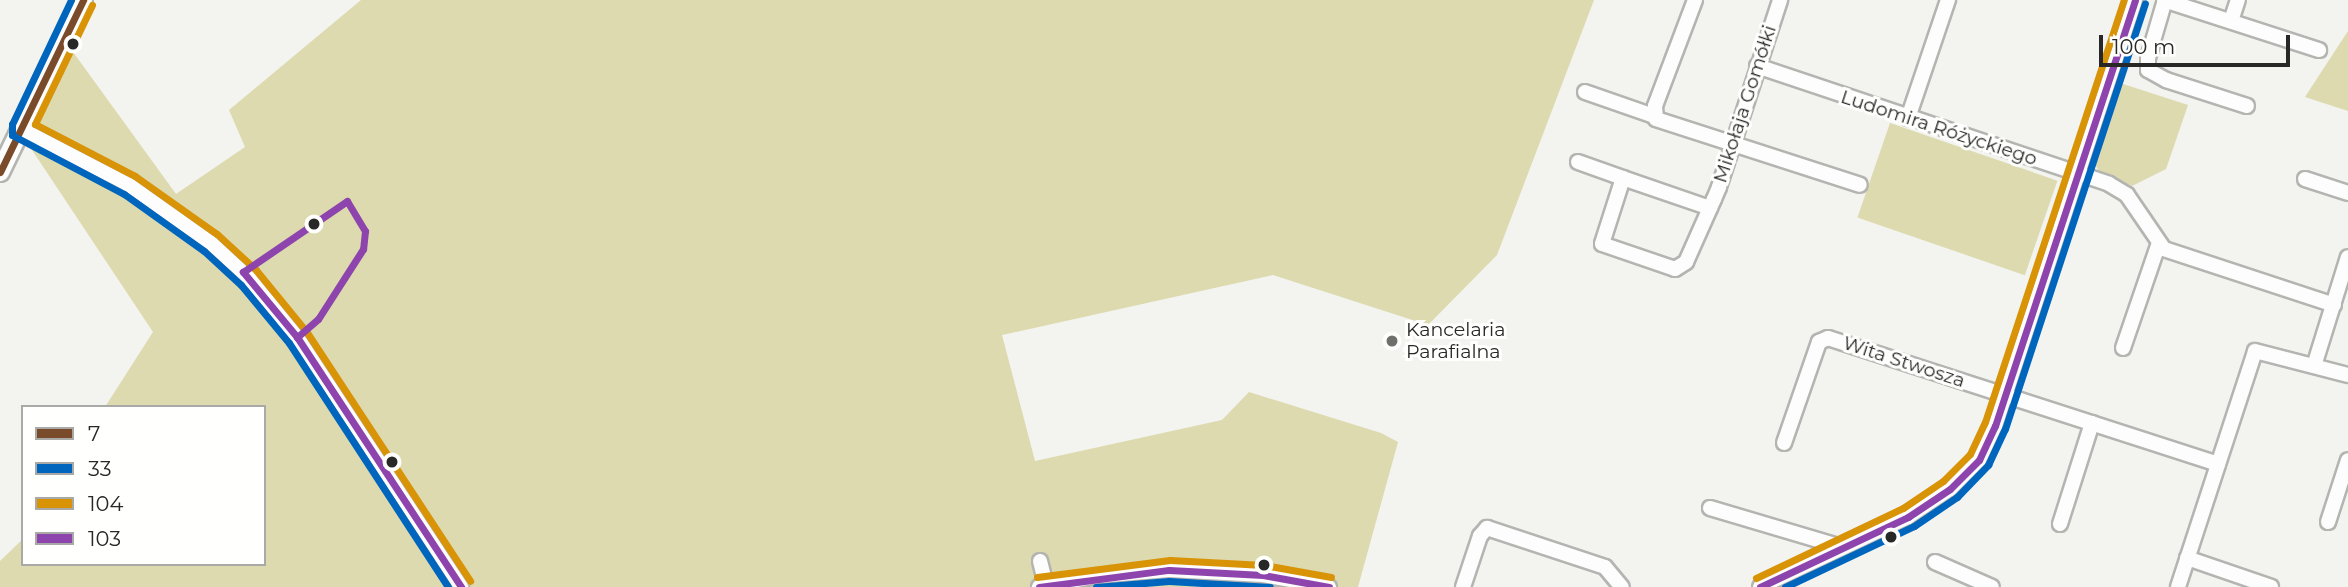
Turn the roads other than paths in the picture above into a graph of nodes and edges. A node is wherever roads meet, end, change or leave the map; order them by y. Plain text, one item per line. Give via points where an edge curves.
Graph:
1 (83, 0) edge
2 (1695, 0) edge
3 (1780, 0) edge
4 (1948, 0) edge
5 (2135, 0) edge
6 (2165, 0) edge
7 (2238, 0) edge
8 (2231, 21) junction
9 (2319, 50) dead end
10 (1757, 65) junction
11 (1585, 92) dead end
12 (2247, 106) dead end
13 (1654, 116) junction
14 (1908, 118) junction
15 (21, 130) junction
16 (1732, 145) junction
17 (1578, 162) dead end
18 (0, 172) edge
19 (2078, 173) junction
20 (1623, 178) junction
21 (2305, 180) dead end
22 (1860, 185) dead end
23 (2348, 192) edge
24 (1710, 208) junction
25 (2158, 246) junction
26 (2348, 257) edge
27 (2334, 305) junction
28 (2123, 348) dead end
29 (2314, 366) junction
30 (2348, 375) edge
31 (2005, 395) junction
32 (2092, 424) junction
33 (1784, 443) dead end
34 (2348, 460) edge
35 (2218, 464) junction
36 (1710, 508) dead end
37 (2328, 522) dead end
38 (2060, 524) dead end
39 (1842, 547) junction
40 (2187, 558) junction
41 (1040, 561) dead end
42 (1935, 562) dead end
43 (1043, 586) edge
44 (461, 587) edge
45 (1329, 587) edge
46 (1463, 587) edge
47 (1622, 587) edge
48 (1760, 587) edge
49 (1992, 587) edge
50 (2178, 587) edge
51 (2271, 587) edge

1 - 15 street
2 - 13 street
3 - 10 street, Mikołaja Gomółki
4 - 14 street
5 - 19 street
6 - 8 street
6 - 12 street via 2148,70
7 - 8 street
8 - 9 street
10 - 14 street, Ludomira Różyckiego
10 - 16 street, Mikołaja Gomółki
11 - 13 street
13 - 16 street
14 - 19 street, Ludomira Różyckiego
15 - 18 street
15 - 44 street via 129,185 211,243 249,278 297,337
16 - 22 street
16 - 24 street, Mikołaja Gomółki
17 - 20 street, Mikołaja Gomółki
19 - 25 street, Ludomira Różyckiego via 2127,195
19 - 31 street
20 - 24 street, Mikołaja Gomółki
20 - 24 street, Mikołaja Gomółki via 1602,244 1672,268 1686,262
21 - 23 street
25 - 27 street
25 - 28 street
26 - 27 street
27 - 29 street
29 - 30 street
29 - 35 street via 2255,351
31 - 32 street, Wita Stwosza
31 - 33 street, Wita Stwosza via 1824,338
31 - 39 street via 1979,460 1950,489 1908,517
32 - 35 street, Wita Stwosza
32 - 38 street
34 - 37 street
35 - 40 street
36 - 39 street
39 - 48 street
40 - 50 street
40 - 51 street
41 - 43 street
42 - 49 street
43 - 45 street via 1169,570 1263,575
46 - 47 street via 1480,536 1488,528 1605,567

